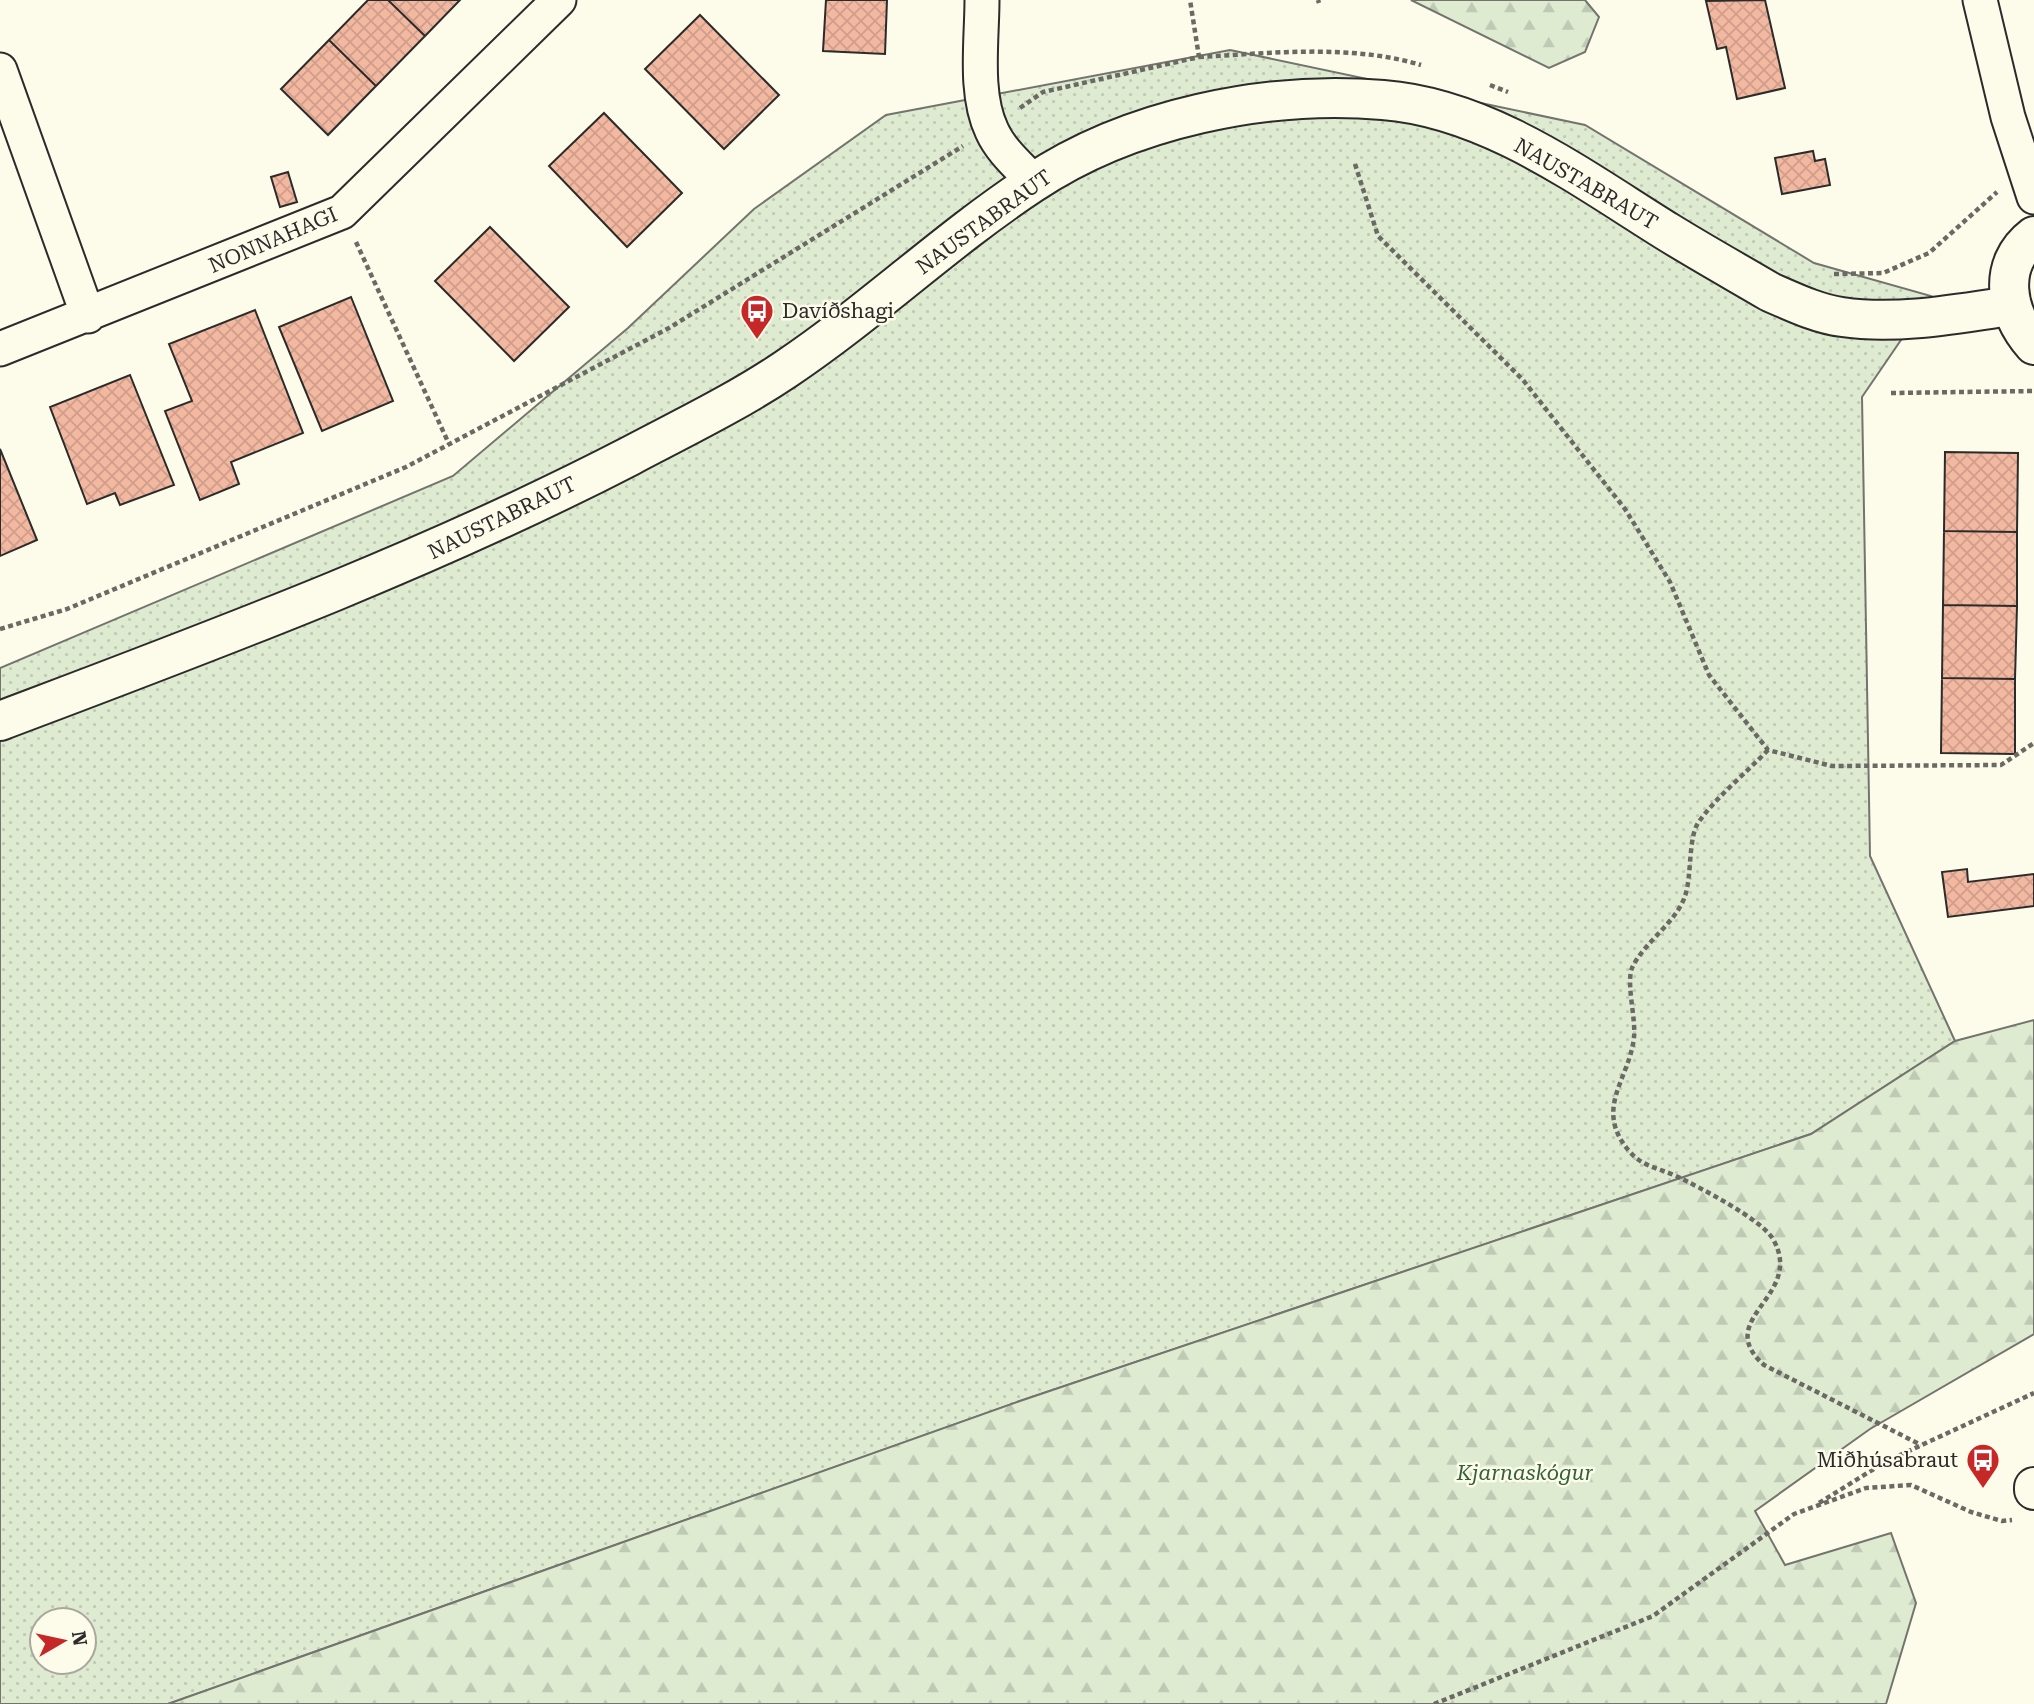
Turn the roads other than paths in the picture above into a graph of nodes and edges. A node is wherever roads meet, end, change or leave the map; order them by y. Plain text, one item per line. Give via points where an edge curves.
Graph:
1 (559, 0) edge
2 (982, 0) edge
3 (1980, 0) edge
4 (0, 70) edge
5 (1034, 182) junction
6 (2030, 186) edge
7 (2034, 236) edge
8 (2010, 306) junction
9 (88, 316) junction
10 (2034, 345) edge
11 (0, 349) edge
12 (0, 721) edge

1 - 9 street, NONNAHAGI via 342,212
2 - 5 street via 982,90 991,129
3 - 6 street
4 - 9 street
5 - 8 street, NAUSTABRAUT via 1122,139 1195,114 1316,99 1382,100 1423,106 1537,152 1759,286 1802,305 1841,317 1881,319
5 - 12 street, NAUSTABRAUT via 788,368 648,446 441,548 339,592
7 - 8 street via 2018,253 2011,270
8 - 10 street
9 - 11 street, NONNAHAGI

